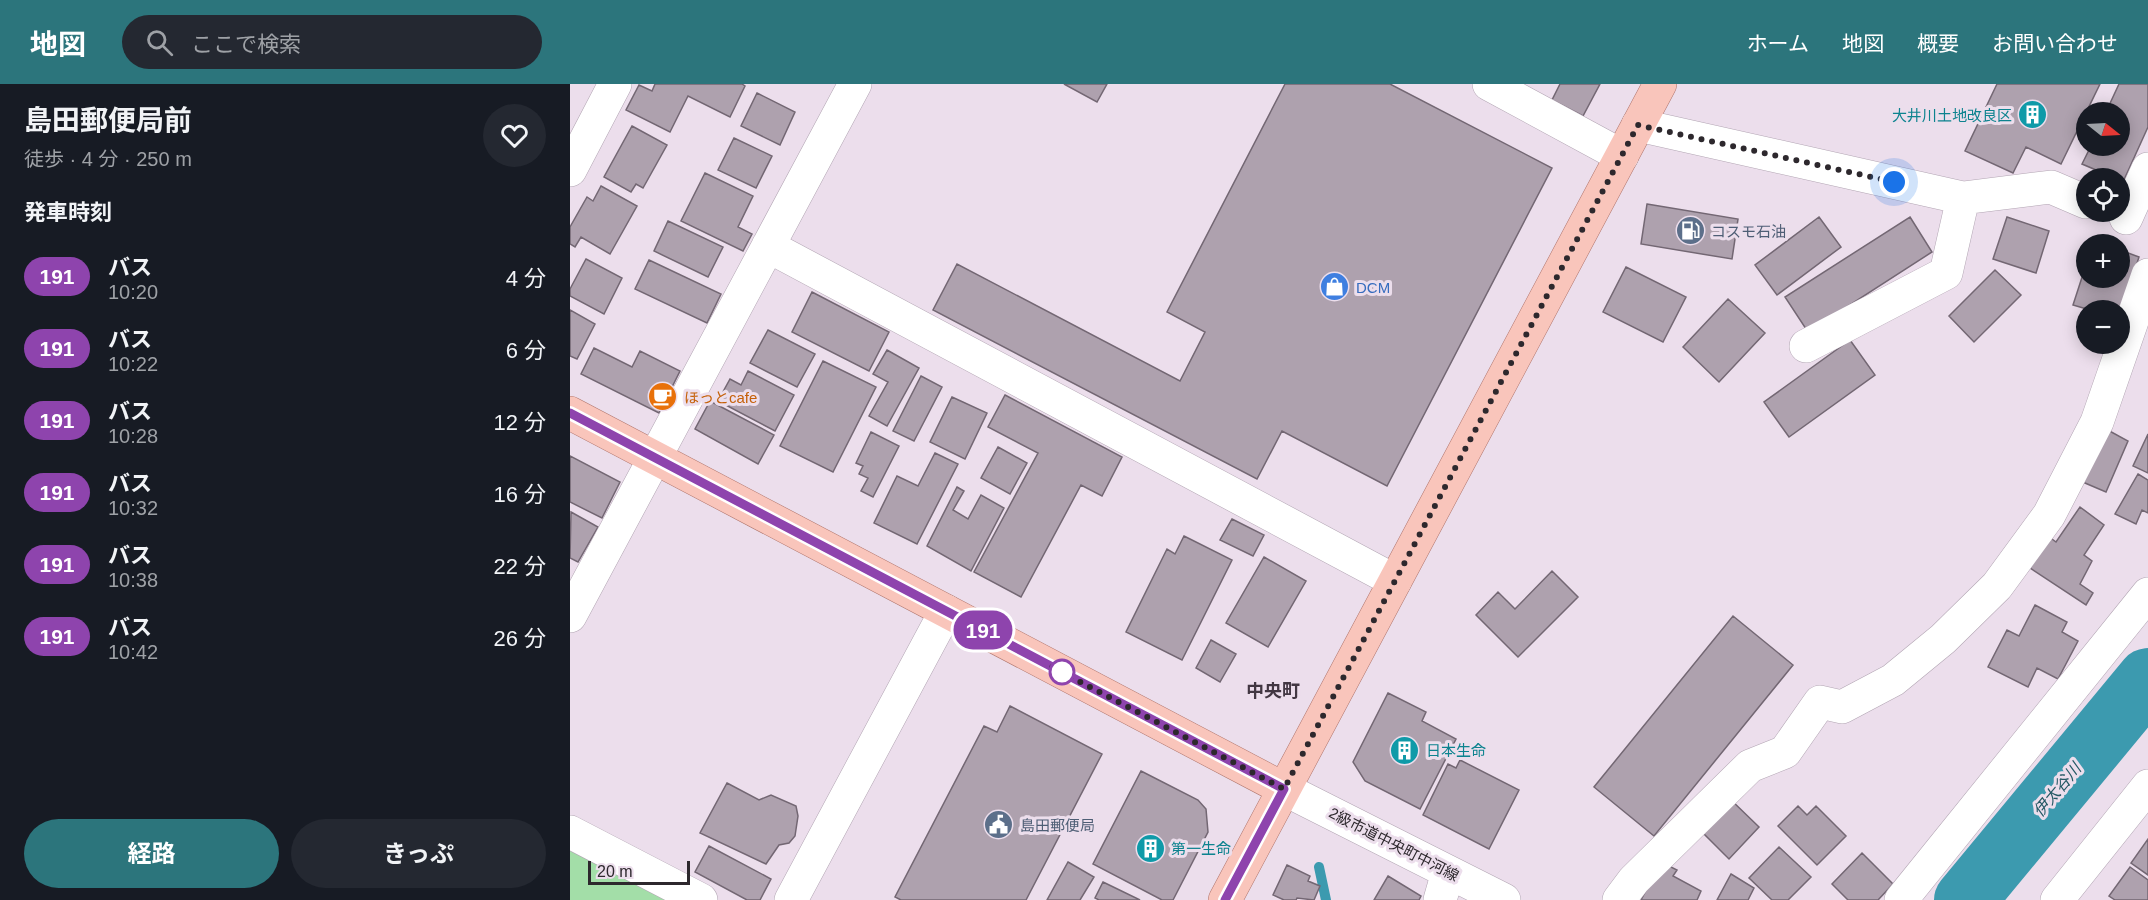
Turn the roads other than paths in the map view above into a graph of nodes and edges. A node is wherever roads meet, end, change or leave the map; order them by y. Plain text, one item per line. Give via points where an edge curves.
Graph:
1 (615, 84) edge
2 (855, 84) edge
3 (1489, 84) edge
4 (1660, 84) edge
5 (1638, 125) junction
6 (1622, 156) junction
7 (2148, 169) edge
8 (570, 170) edge
9 (1964, 198) junction
10 (2076, 198) edge
11 (2130, 214) edge
12 (768, 246) junction
13 (2148, 275) edge
14 (1806, 346) dead end
15 (570, 413) edge
16 (655, 458) junction
17 (1395, 580) junction
18 (2148, 594) edge
19 (946, 611) junction
20 (570, 616) edge
21 (2148, 786) edge
22 (1284, 789) junction
23 (570, 832) edge
24 (1444, 886) edge
25 (701, 900) edge
26 (791, 900) edge
27 (1225, 900) edge
28 (1504, 900) edge
29 (1619, 900) edge
30 (1901, 900) edge
31 (2057, 900) edge

1 - 8 street
2 - 12 street
3 - 6 street
4 - 5 main road
5 - 6 main road
5 - 9 street
6 - 17 main road
7 - 11 street
9 - 10 street via 2051,187
9 - 14 street via 1946,273
12 - 16 street
12 - 17 street
13 - 29 street via 2097,422 2049,515 1997,586 1943,639 1893,680 1842,707 1820,702 1785,752 1750,766 1634,880
15 - 16 main road
16 - 19 main road
16 - 20 street
17 - 22 main road
18 - 30 street
19 - 22 main road
19 - 26 street
21 - 31 street
22 - 24 street, 2級市道中央町中河線
22 - 27 main road
23 - 25 street
24 - 28 street, 2級市道中央町中河線

